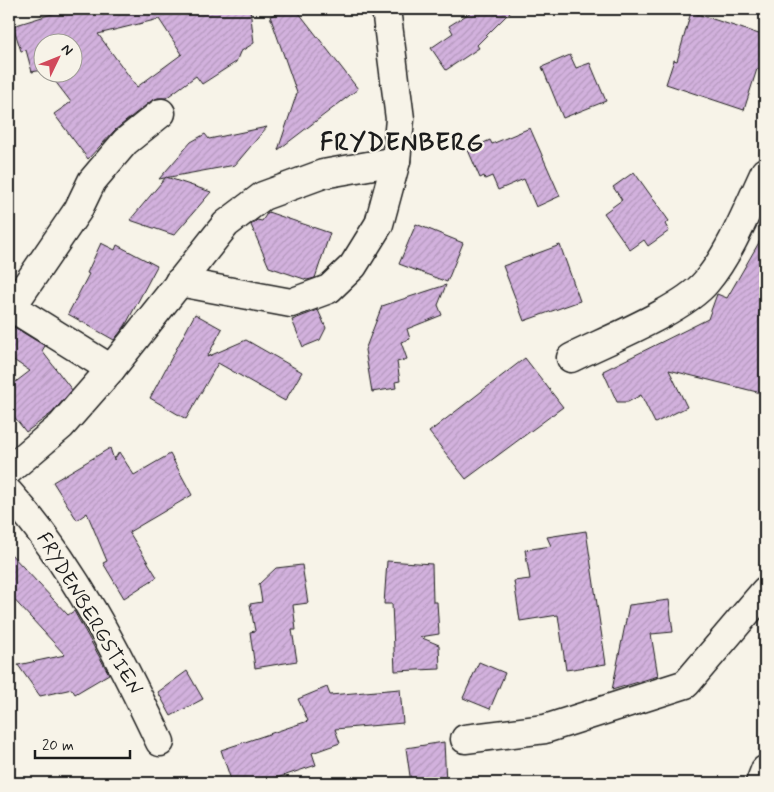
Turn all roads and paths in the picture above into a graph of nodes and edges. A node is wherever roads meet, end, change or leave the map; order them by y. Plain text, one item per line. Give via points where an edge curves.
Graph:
1 (386, 9) edge
2 (161, 113) dead end
3 (396, 162) junction
4 (765, 172) edge
5 (179, 282) junction
6 (11, 309) edge
7 (571, 358) dead end
8 (111, 369) junction
9 (9, 470) edge
10 (9, 493) edge
11 (765, 591) edge
12 (465, 739) dead end
13 (160, 742) dead end
14 (765, 770) edge
15 (760, 783) edge

1 - 3 street via 400,119
2 - 6 street via 125,142 92,181 78,210
3 - 5 street via 323,174 262,196 226,224
3 - 5 street via 379,224 353,266 329,289 291,303
4 - 7 street via 737,232 706,283 682,303
5 - 8 street
6 - 8 street
8 - 9 street via 61,426
10 - 13 street, FRYDENBERGSTIEN via 33,520 70,576 126,671
11 - 12 street via 686,684 545,729
14 - 15 street

